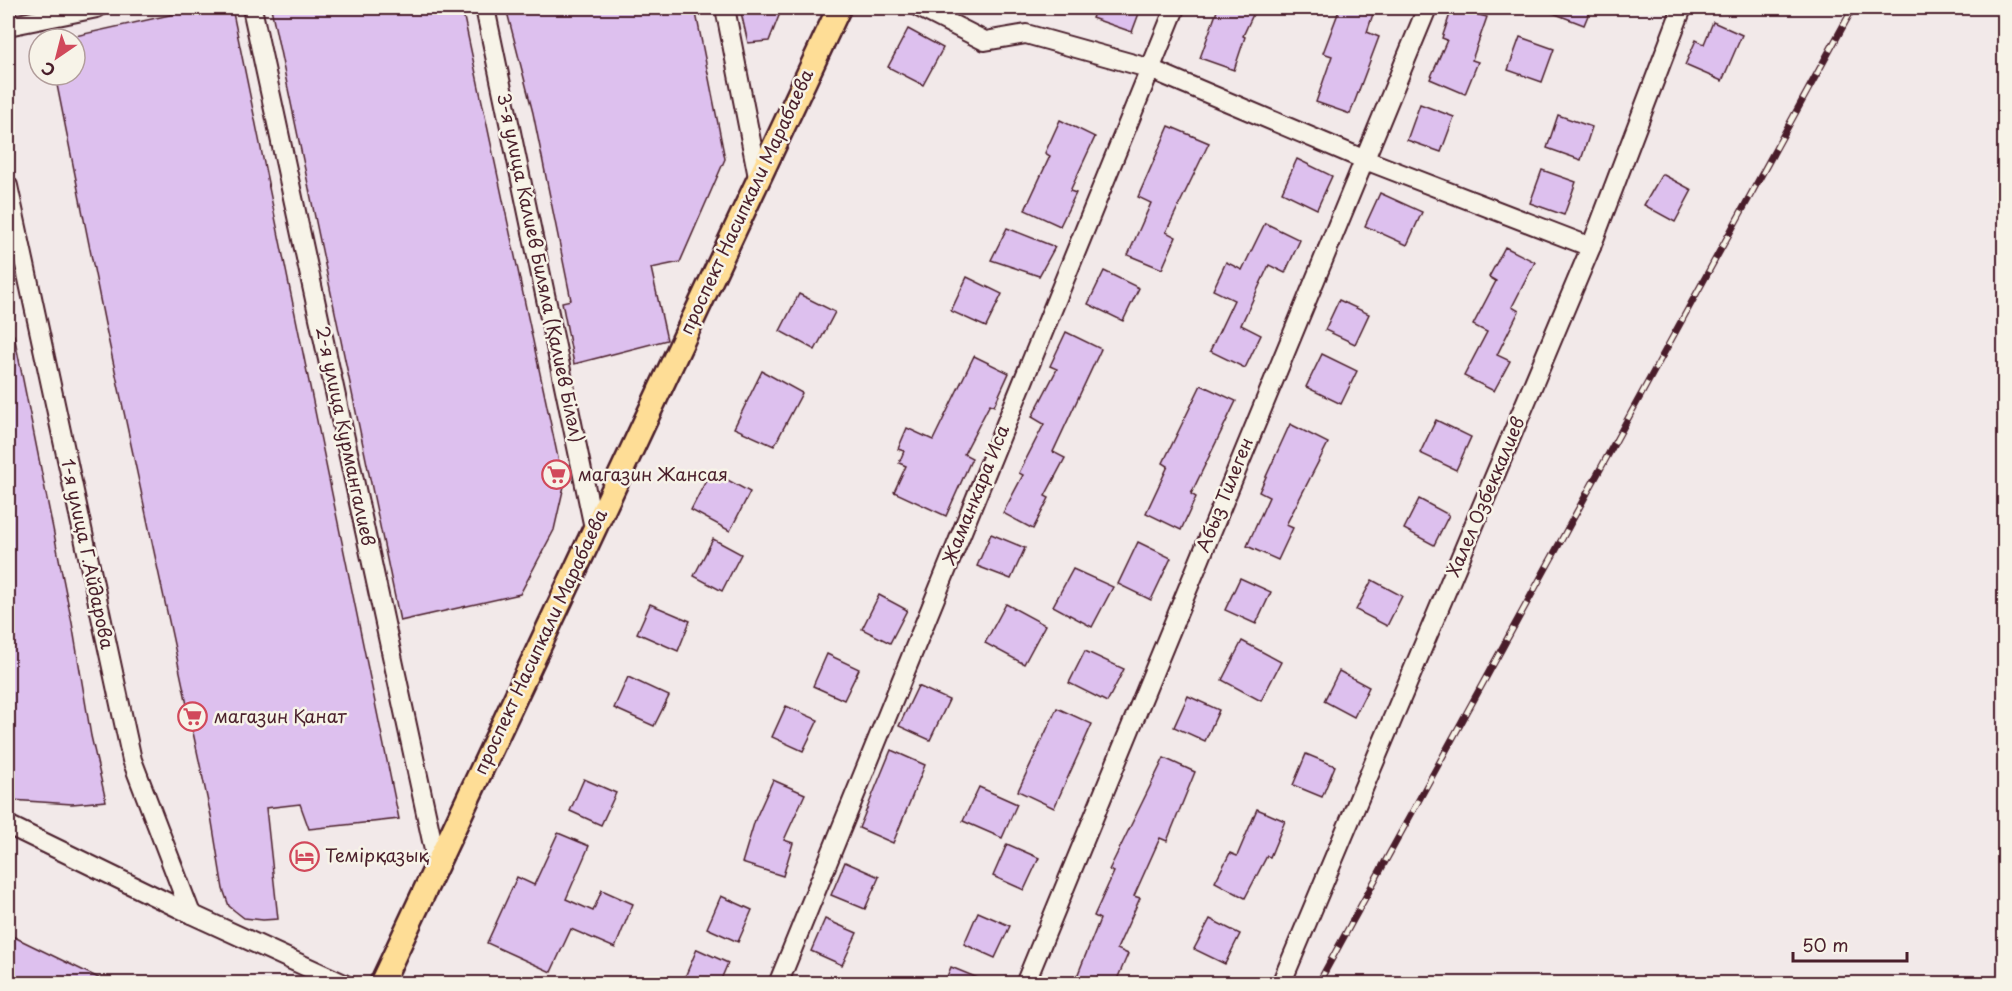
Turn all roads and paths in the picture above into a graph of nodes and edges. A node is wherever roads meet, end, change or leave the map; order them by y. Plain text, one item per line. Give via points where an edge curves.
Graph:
1 (97, 8) edge
2 (252, 8) edge
3 (485, 8) edge
4 (725, 8) edge
5 (838, 8) edge
6 (920, 8) edge
7 (1175, 8) edge
8 (1427, 8) edge
9 (1682, 8) edge
10 (8, 26) edge
11 (1148, 68) junction
12 (1363, 159) junction
13 (759, 177) junction
14 (8, 186) edge
15 (1591, 247) junction
16 (594, 528) junction
17 (8, 825) edge
18 (437, 864) junction
19 (191, 914) junction
20 (344, 984) edge
21 (381, 984) edge
22 (778, 984) edge
23 (1025, 984) edge
24 (1281, 984) edge

1 - 10 street
2 - 18 street, 2-я улица Курмангалиев
3 - 16 street, 3-я улица Калиев Биляла (Қалиев Біләл)
4 - 13 street
5 - 13 main road, проспект Насипкали Марабаева
6 - 11 street via 985,41 1026,34
7 - 11 street, Жаманкара Иса
8 - 12 street, Абыз Тилеген
9 - 15 street, Халел Озбеккалиев
11 - 12 street
11 - 22 street, Жаманкара Иса
12 - 15 street
12 - 23 street, Абыз Тилеген
13 - 16 main road, проспект Насипкали Марабаева
14 - 19 street, 1-я улица Г.Айдарова via 132,760
15 - 24 street, Халел Озбеккалиев
16 - 18 main road, проспект Насипкали Марабаева
17 - 19 street
18 - 21 main road, проспект Насипкали Марабаева
19 - 20 street

